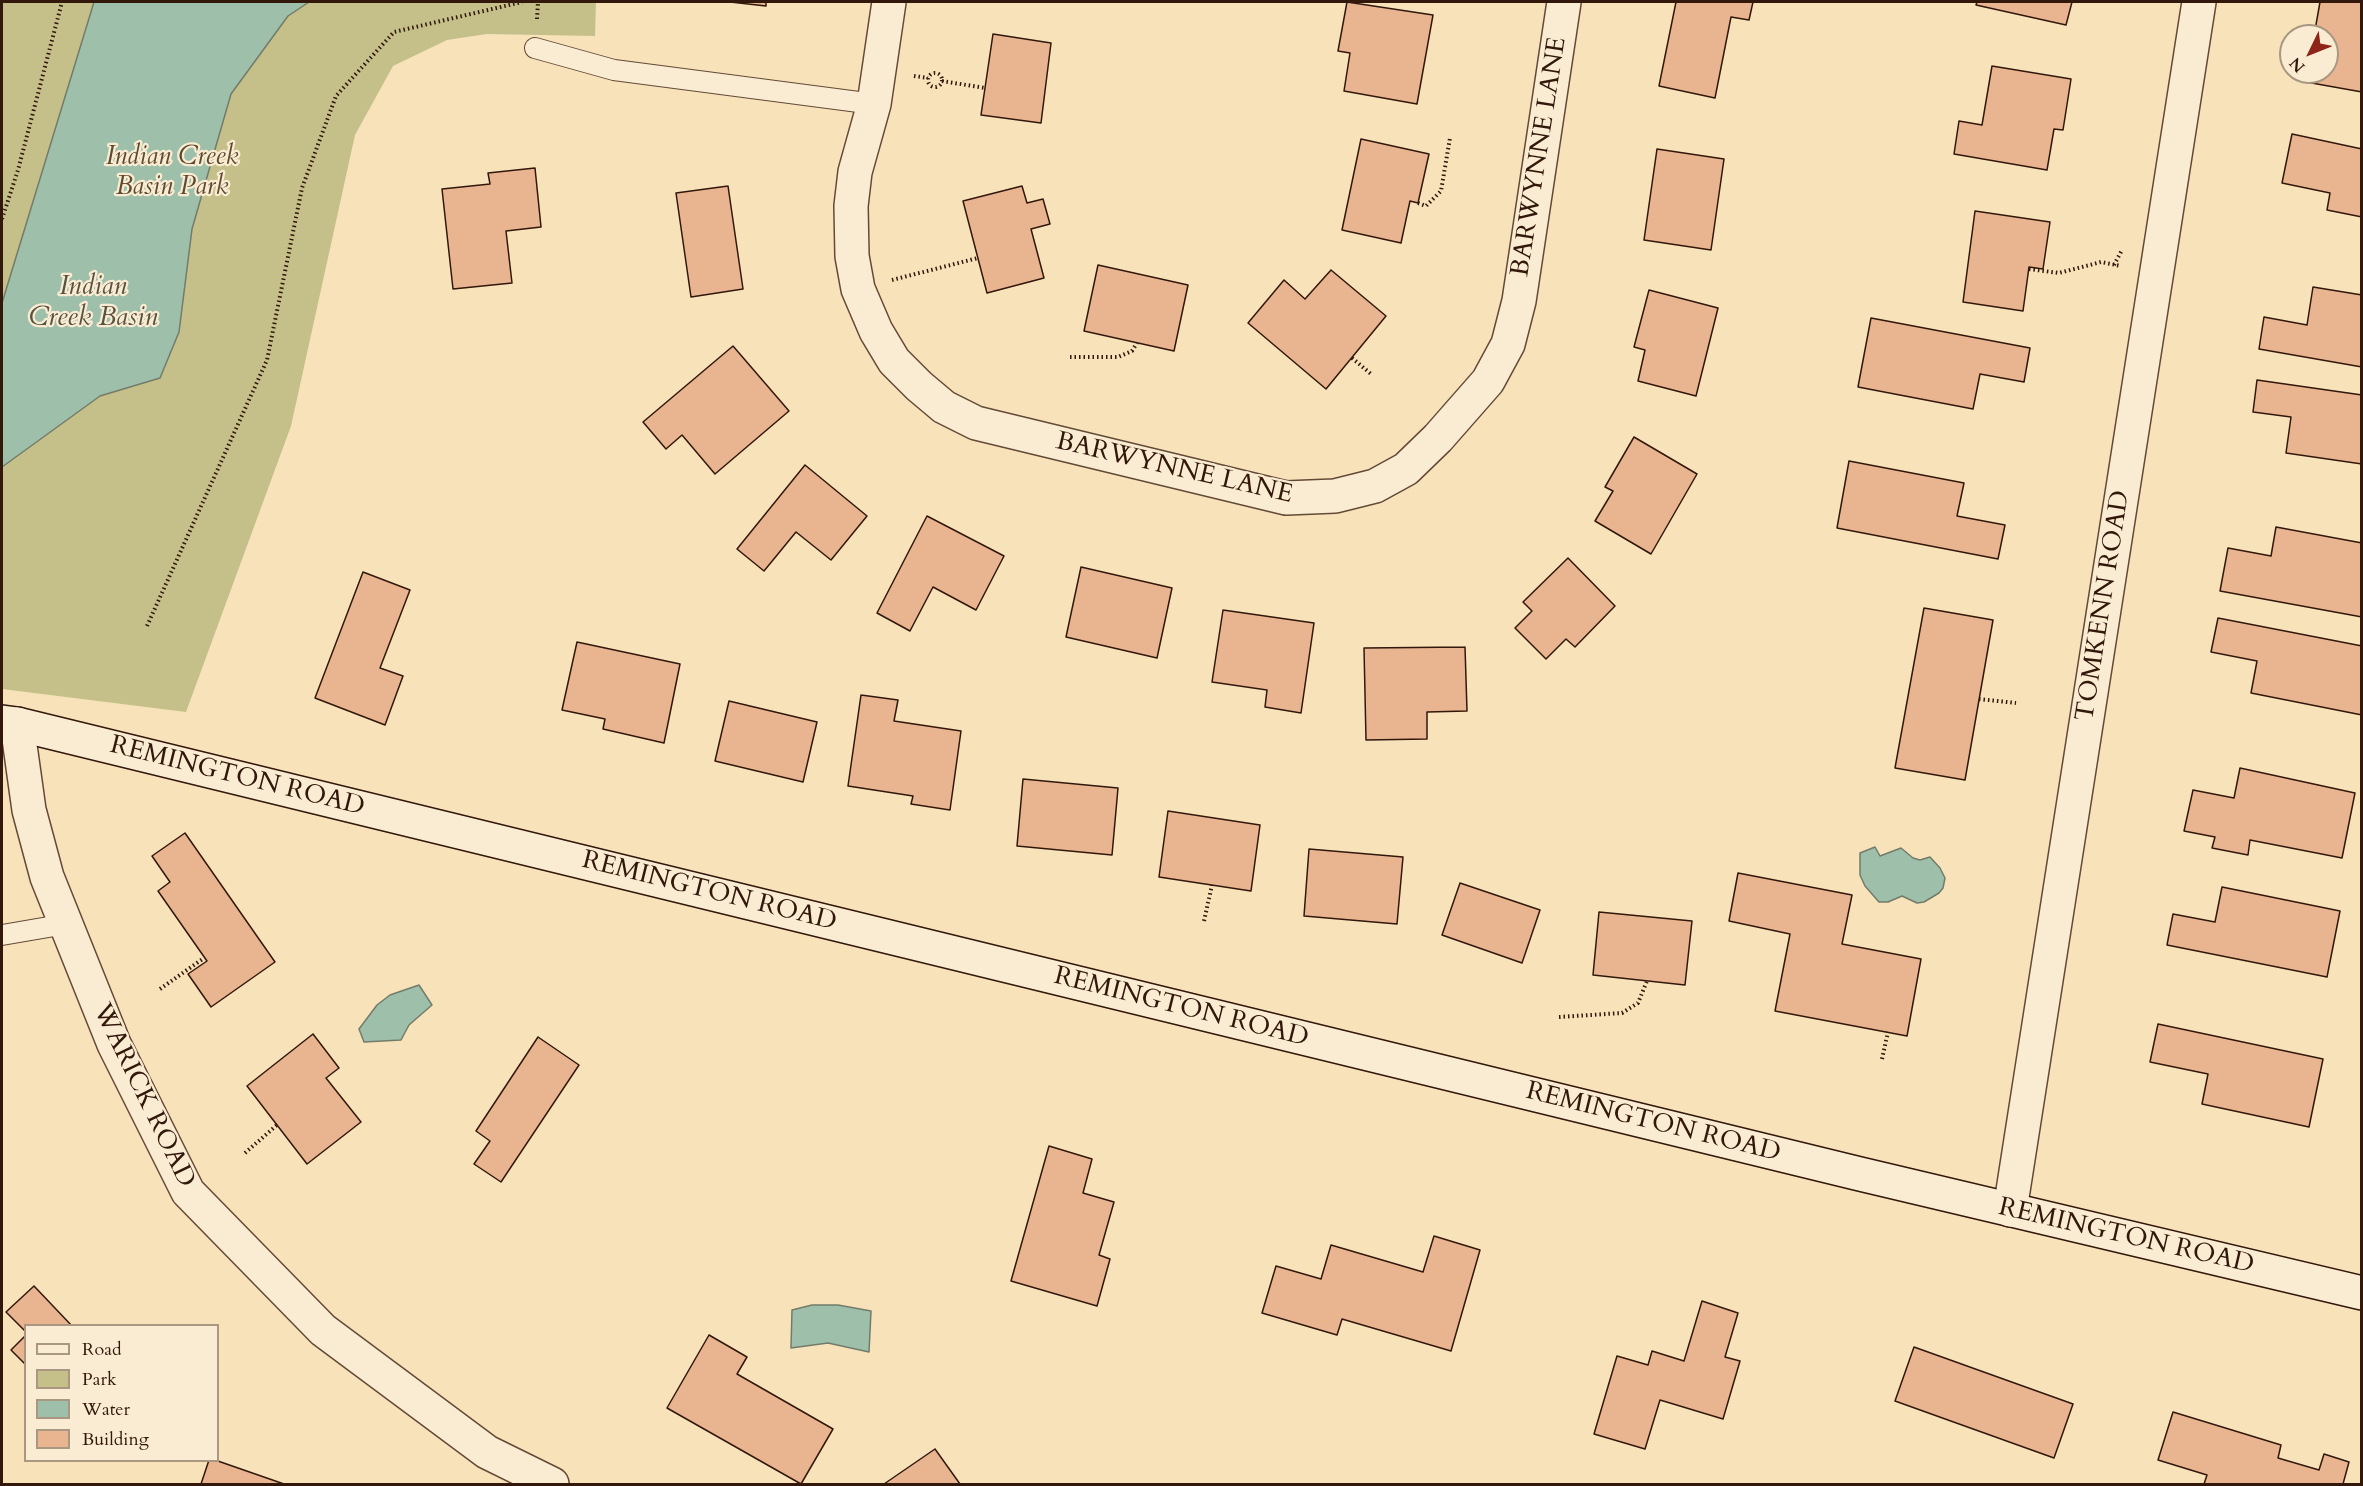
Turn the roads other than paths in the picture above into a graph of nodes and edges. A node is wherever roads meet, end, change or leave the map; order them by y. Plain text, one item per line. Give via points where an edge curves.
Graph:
1 (889, 2) edge
2 (1564, 2) edge
3 (2199, 2) edge
4 (535, 48) dead end
5 (874, 104) junction
6 (9, 723) edge
7 (2, 773) edge
8 (66, 924) junction
9 (2, 935) edge
10 (2010, 1210) junction
11 (2361, 1293) edge
12 (552, 1485) edge

1 - 5 street, BARWYNNE LANE
2 - 5 street, BARWYNNE LANE via 1519,301 1508,344 1488,381 1406,469 1375,486 1327,498 1286,498 976,423 944,406 919,386 894,361 876,331 858,289 852,256 855,172
3 - 10 street, TOMKENN ROAD
4 - 5 lane via 614,70
6 - 7 street
6 - 8 street, WARICK ROAD via 47,877
6 - 10 street, REMINGTON ROAD
8 - 9 lane
8 - 12 street, WARICK ROAD via 114,1044 188,1192 323,1330 487,1452
10 - 11 street, REMINGTON ROAD

